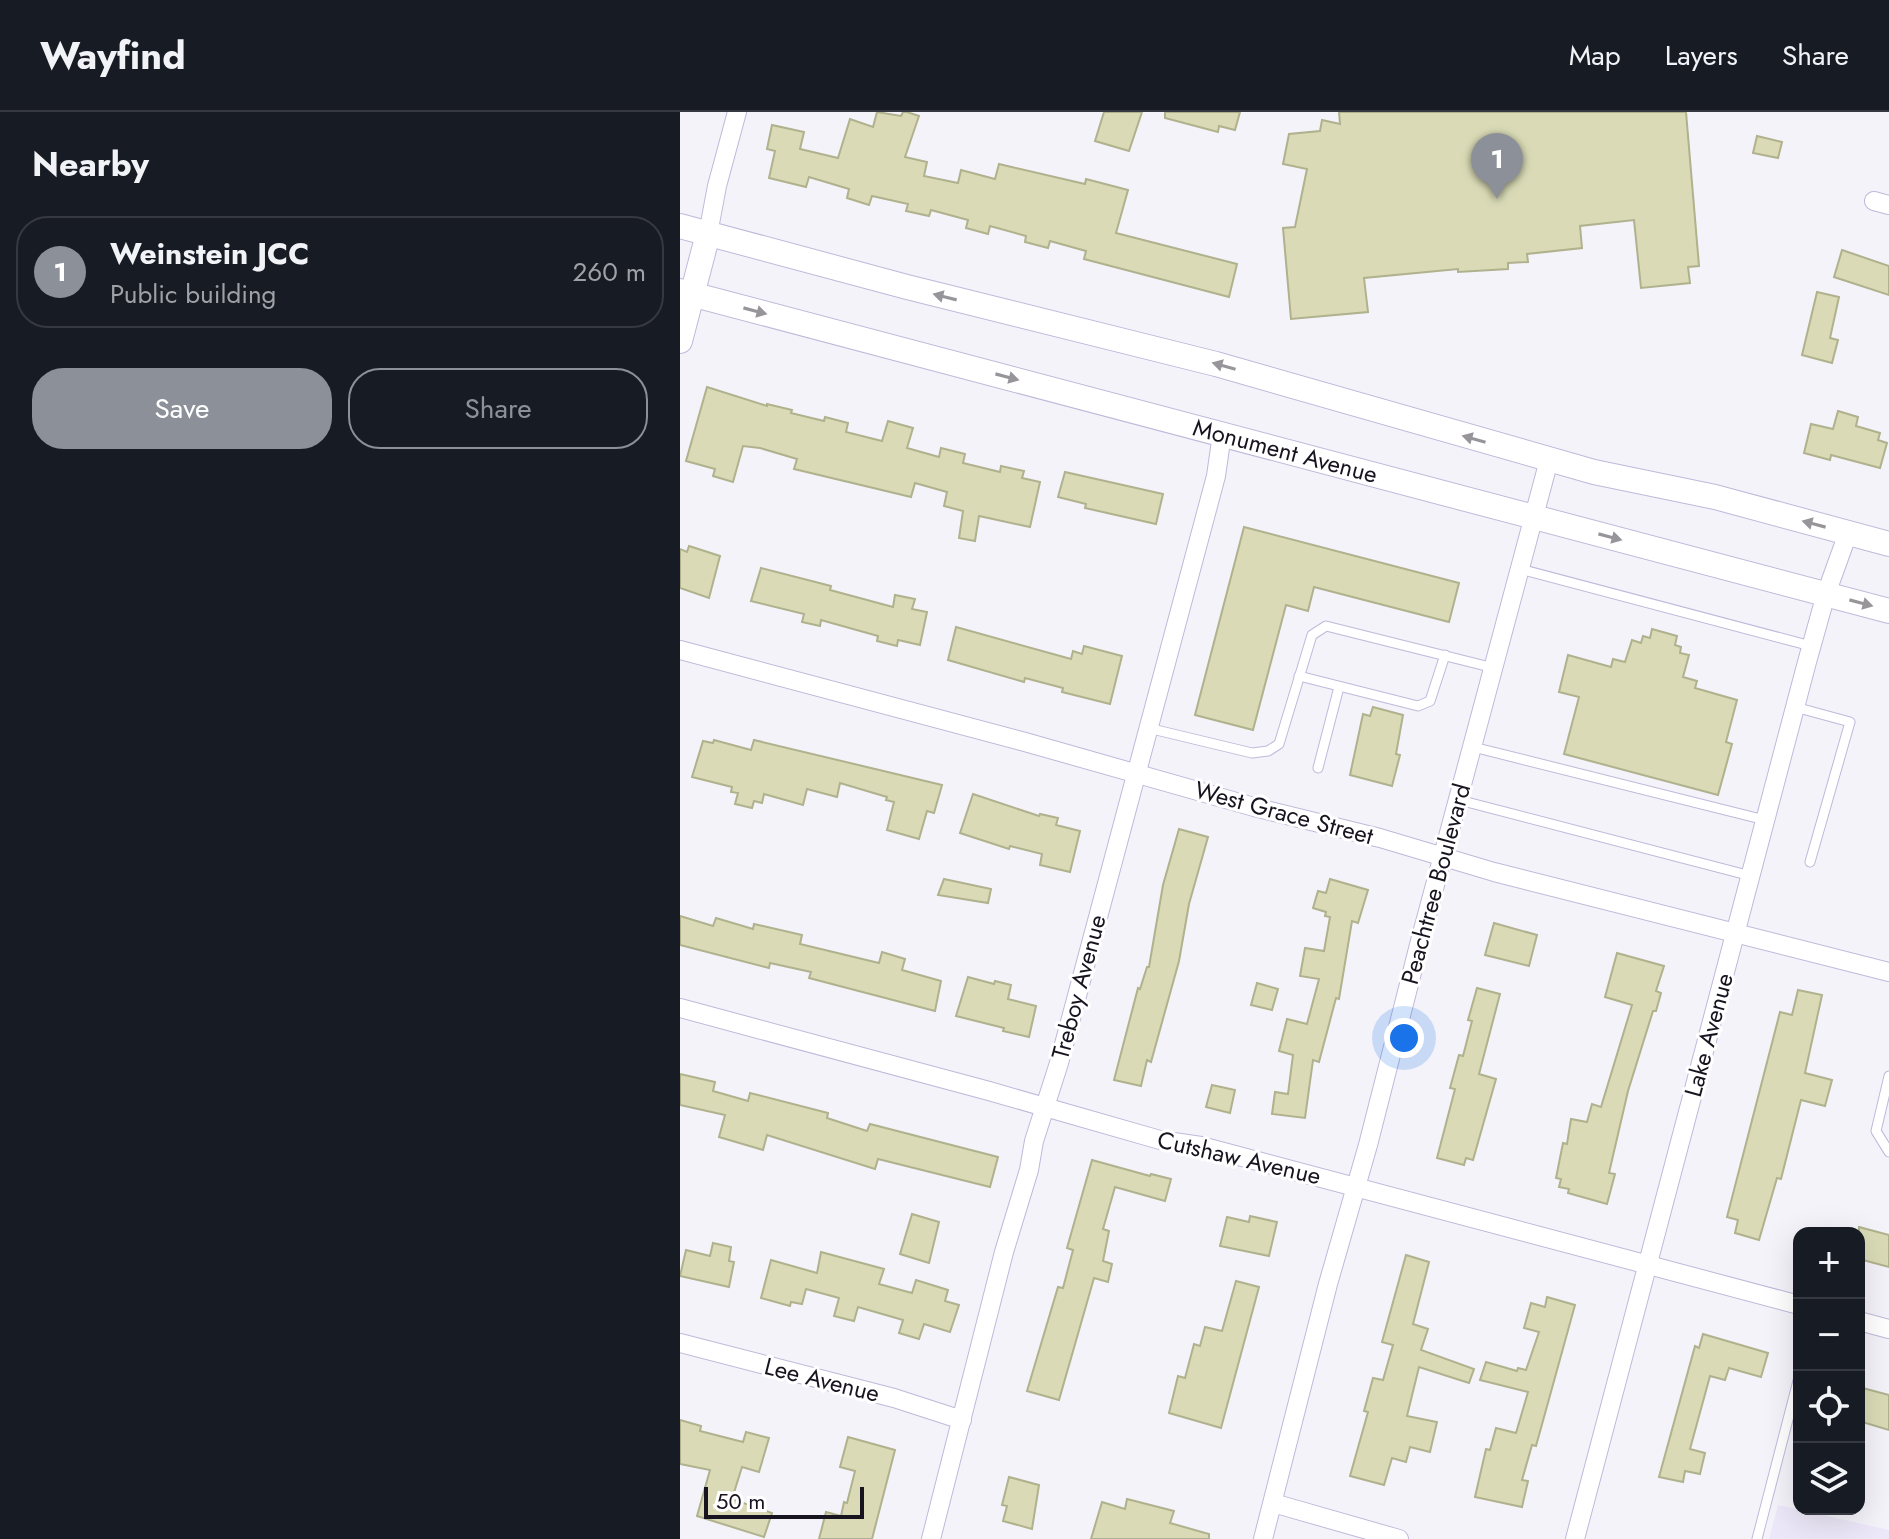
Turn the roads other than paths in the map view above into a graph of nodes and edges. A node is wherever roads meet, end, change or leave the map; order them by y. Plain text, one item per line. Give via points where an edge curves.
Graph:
1 (737, 112) edge
2 (680, 226) edge
3 (708, 234) junction
4 (686, 292) edge
5 (680, 341) edge
6 (1222, 434) junction
7 (1549, 460) junction
8 (1534, 517) junction
9 (1848, 533) junction
10 (1889, 544) edge
11 (1520, 569) junction
12 (1826, 594) junction
13 (1889, 611) edge
14 (1811, 646) junction
15 (680, 650) edge
16 (1445, 655) junction
17 (1494, 668) junction
18 (1299, 676) junction
19 (1339, 687) junction
20 (1795, 707) junction
21 (1148, 728) junction
22 (1473, 747) junction
23 (1318, 768) dead end
24 (1136, 773) junction
25 (1459, 800) junction
26 (1765, 820) junction
27 (1443, 857) junction
28 (1810, 862) dead end
29 (1751, 876) junction
30 (1736, 933) junction
31 (1889, 972) edge
32 (680, 1008) edge
33 (1889, 1076) edge
34 (1045, 1107) junction
35 (1889, 1152) edge
36 (1355, 1187) junction
37 (1647, 1264) junction
38 (1793, 1303) edge
39 (1865, 1323) edge
40 (1889, 1329) edge
41 (680, 1343) edge
42 (1793, 1400) edge
43 (962, 1420) junction
44 (1273, 1503) junction
45 (931, 1539) edge
46 (1263, 1539) edge
47 (1399, 1539) edge
48 (1575, 1539) edge
49 (1757, 1539) edge

1 - 3 street
2 - 3 street
3 - 4 street
7 -> 3 street via 1216,364
4 - 5 street
4 -> 6 street, Monument Avenue
6 - 8 street, Monument Avenue
6 - 21 street, Treboy Avenue via 1216,476
7 - 8 street, Peachtree Boulevard
9 -> 7 street
8 - 11 street, Peachtree Boulevard
8 -> 12 street, Monument Avenue
9 - 10 street
9 - 12 street, Lake Avenue
11 - 14 lane
11 - 17 street, Peachtree Boulevard
12 -> 13 street, Monument Avenue
12 - 14 street, Lake Avenue
14 - 20 street, Lake Avenue
15 - 24 street, West Grace Street
16 - 17 lane
16 - 18 lane via 1326,626 1312,635
16 - 19 lane via 1430,701 1418,706
17 - 22 street, Peachtree Boulevard
18 - 19 lane
18 - 21 lane via 1279,744 1268,751 1252,753
19 - 23 lane
20 - 26 street, Lake Avenue
20 - 28 lane via 1850,722
21 - 24 street, Treboy Avenue
22 - 25 street, Peachtree Boulevard
22 - 26 lane
24 - 27 street, West Grace Street
24 - 34 street, Treboy Avenue
25 - 27 street, Peachtree Boulevard
25 - 29 lane
26 - 29 street, Lake Avenue
27 - 30 street, West Grace Street
27 - 36 street, Peachtree Boulevard
29 - 30 street, Lake Avenue
30 - 31 street, West Grace Street
30 - 37 street, Lake Avenue
32 - 34 street, Cutshaw Avenue
33 - 35 lane via 1876,1131
34 - 36 street, Cutshaw Avenue
34 - 43 street, Treboy Avenue
36 - 37 street, Cutshaw Avenue
36 - 44 street, Peachtree Boulevard
37 - 38 street, Cutshaw Avenue
37 - 48 street, Lake Avenue
39 - 40 street
41 - 43 street, Lee Avenue
42 - 49 lane
43 - 45 street, Treboy Avenue
44 - 46 street, Peachtree Boulevard
44 - 47 street

